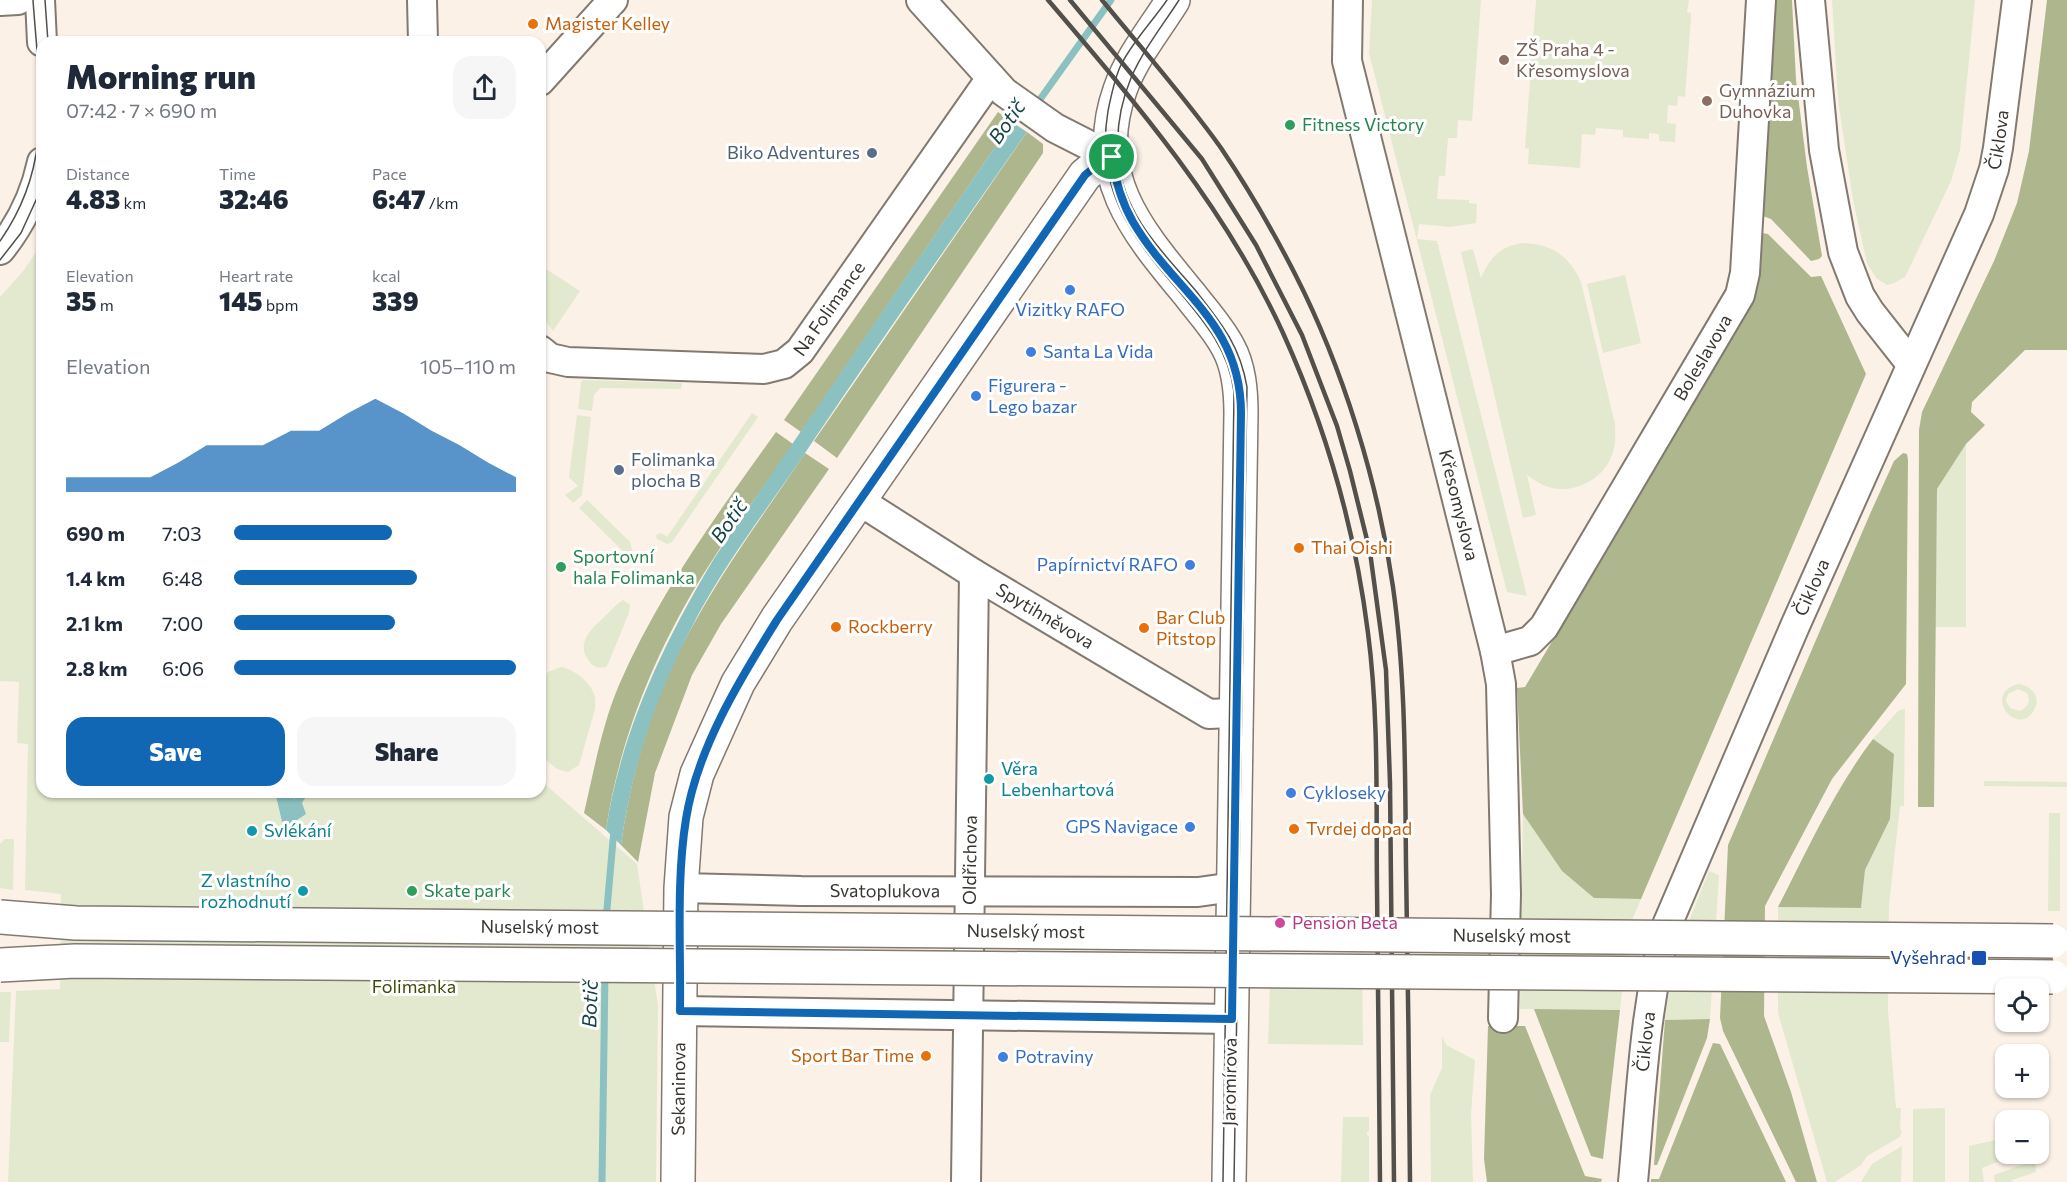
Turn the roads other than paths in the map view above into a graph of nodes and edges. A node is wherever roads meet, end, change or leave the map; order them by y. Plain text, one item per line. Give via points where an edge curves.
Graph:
1 (18, 0) edge
2 (40, 0) edge
3 (422, 0) edge
4 (613, 0) edge
5 (921, 0) edge
6 (1173, 0) edge
7 (1348, 0) edge
8 (1761, 0) edge
9 (1810, 0) edge
10 (2017, 0) edge
11 (0, 1) edge
12 (42, 36) edge
13 (423, 36) edge
14 (546, 74) edge
15 (997, 85) junction
16 (1112, 157) junction
17 (36, 184) edge
18 (23, 215) junction
19 (0, 250) edge
20 (0, 260) edge
21 (546, 355) edge
22 (1911, 364) junction
23 (858, 500) junction
24 (974, 574) junction
25 (1495, 651) junction
26 (1237, 718) junction
27 (1234, 887) junction
28 (681, 888) junction
29 (969, 892) junction
30 (0, 917) edge
31 (2060, 941) edge
32 (0, 964) edge
33 (2060, 977) edge
34 (680, 1011) junction
35 (968, 1015) junction
36 (1503, 1018) dead end
37 (1232, 1019) junction
38 (678, 1182) edge
39 (966, 1182) edge
40 (1229, 1182) edge
41 (1633, 1182) edge

1 - 11 street
2 - 12 street
3 - 13 street
4 - 14 street
5 - 15 street
6 - 16 main road via 1120,89 1112,124
7 - 25 street, Křesomyslova via 1347,61
8 - 25 street, Boleslavova via 1745,273 1740,295 1544,627 1530,641
9 - 22 street via 1824,150 1843,252 1860,296
10 - 22 street, Čiklova via 1994,169 1979,214
15 - 16 street via 1055,128
15 - 21 street, Na Folimance via 800,351 784,364 764,369 568,362
16 - 23 main road, Sekaninova via 1085,175
16 - 26 main road, Jaromírova via 1121,198 1133,222 1215,326 1238,373 1241,413
17 - 18 street
18 - 19 street
18 - 20 street
22 - 41 street, Čiklova via 1667,925 1650,1005
23 - 24 street, Spytihněvova
23 - 28 main road, Sekaninova via 738,683 697,774 684,836
24 - 26 street, Spytihněvova via 1209,714
24 - 29 street, Oldřichova
25 - 36 street, Křesomyslova via 1501,684 1506,894
26 - 27 main road, Jaromírova
27 - 29 street, Svatoplukova via 1198,892
27 - 37 main road, Jaromírova
28 - 29 street, Svatoplukova
28 - 34 main road, Sekaninova
29 - 35 street, Oldřichova
30 - 31 main road, Nuselský most, bridge via 76,923
32 - 33 main road, Nuselský most, bridge via 75,961
34 - 35 street
34 - 38 main road, Sekaninova
35 - 37 street
35 - 39 street, Oldřichova
37 - 40 main road, Jaromírova

